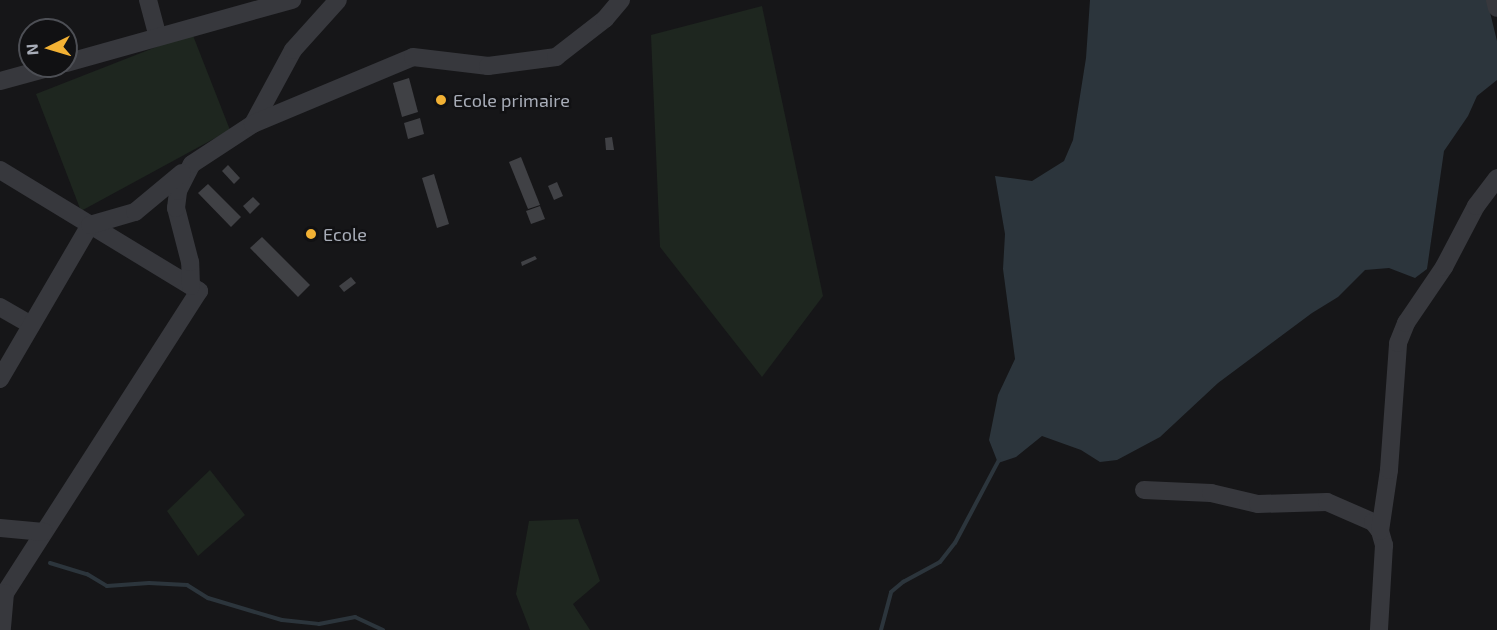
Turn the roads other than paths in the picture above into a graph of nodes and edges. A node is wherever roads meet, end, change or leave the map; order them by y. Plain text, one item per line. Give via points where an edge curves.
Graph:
1 (148, 0) edge
2 (292, 0) edge
3 (338, 0) edge
4 (621, 0) edge
5 (1495, 0) edge
6 (1497, 8) edge
7 (158, 37) junction
8 (78, 60) edge
9 (18, 76) edge
10 (0, 81) edge
11 (254, 124) junction
12 (192, 164) junction
13 (0, 170) edge
14 (1497, 178) edge
15 (90, 225) junction
16 (191, 286) junction
17 (0, 307) edge
18 (31, 325) junction
19 (0, 379) edge
20 (1144, 490) dead end
21 (0, 528) edge
22 (1380, 531) junction
23 (44, 532) junction
24 (2, 630) edge
25 (1379, 630) edge

1 - 7 street
2 - 7 street
3 - 11 street via 293,50
4 - 11 street via 605,19 556,57 488,66 413,57
5 - 6 street
7 - 8 street
9 - 10 street
11 - 12 street
12 - 15 street via 135,212
12 - 16 street via 178,190 176,208 190,262
13 - 15 street
14 - 22 street via 1476,206 1398,343 1389,470
15 - 16 street
15 - 18 street
16 - 23 street via 199,291
17 - 18 street
18 - 19 street
20 - 22 street via 1211,493 1258,504 1327,502 1373,522
21 - 23 street
22 - 25 street via 1384,545
23 - 24 street via 5,593

